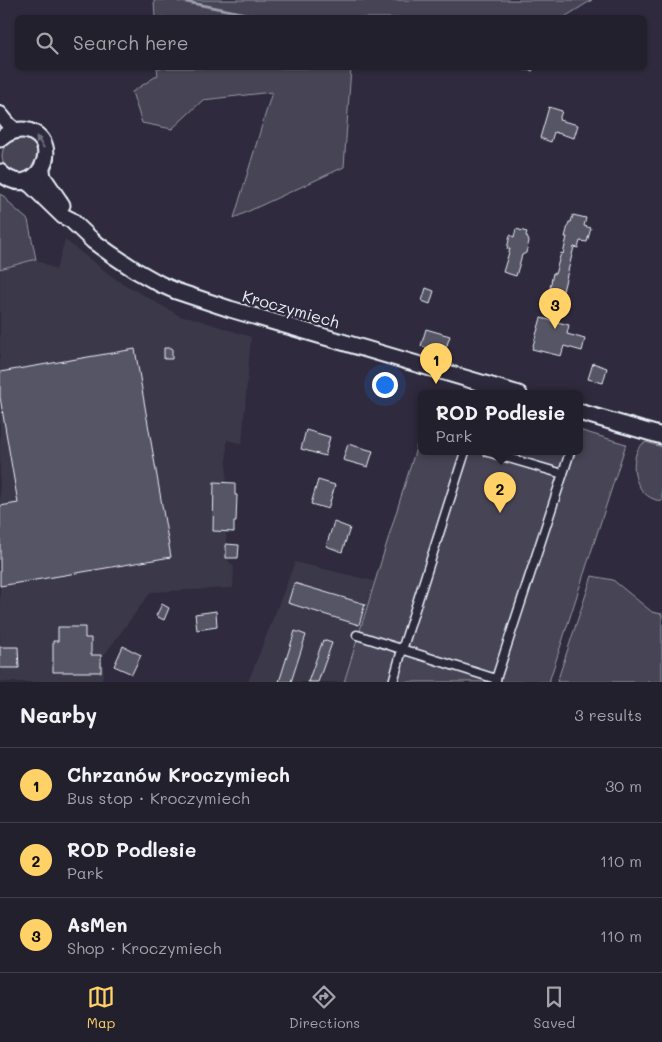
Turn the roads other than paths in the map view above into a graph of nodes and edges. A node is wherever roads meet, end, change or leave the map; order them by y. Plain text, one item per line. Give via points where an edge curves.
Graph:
1 (0, 114) edge
2 (15, 130) junction
3 (0, 139) edge
4 (42, 170) junction
5 (0, 172) edge
6 (25, 181) junction
7 (71, 220) junction
8 (505, 390) edge
9 (583, 413) edge
10 (662, 436) edge
11 (464, 455) edge
12 (498, 455) edge
13 (569, 455) edge
14 (563, 474) junction
15 (358, 636) dead end
16 (402, 650) junction
17 (496, 681) edge
18 (393, 682) edge

1 - 2 street
2 - 3 main road
4 -> 2 main road via 46,153 44,145 32,132
4 - 6 main road
4 - 7 main road, Kroczymiech via 43,177
5 - 6 main road via 12,180
6 - 7 main road, Kroczymiech via 62,216
7 - 8 main road, Kroczymiech via 93,241 127,265 184,294
9 - 10 main road
11 - 16 street
12 - 14 street
13 - 14 street
14 - 17 street
15 - 16 street
16 - 17 street
16 - 18 street

